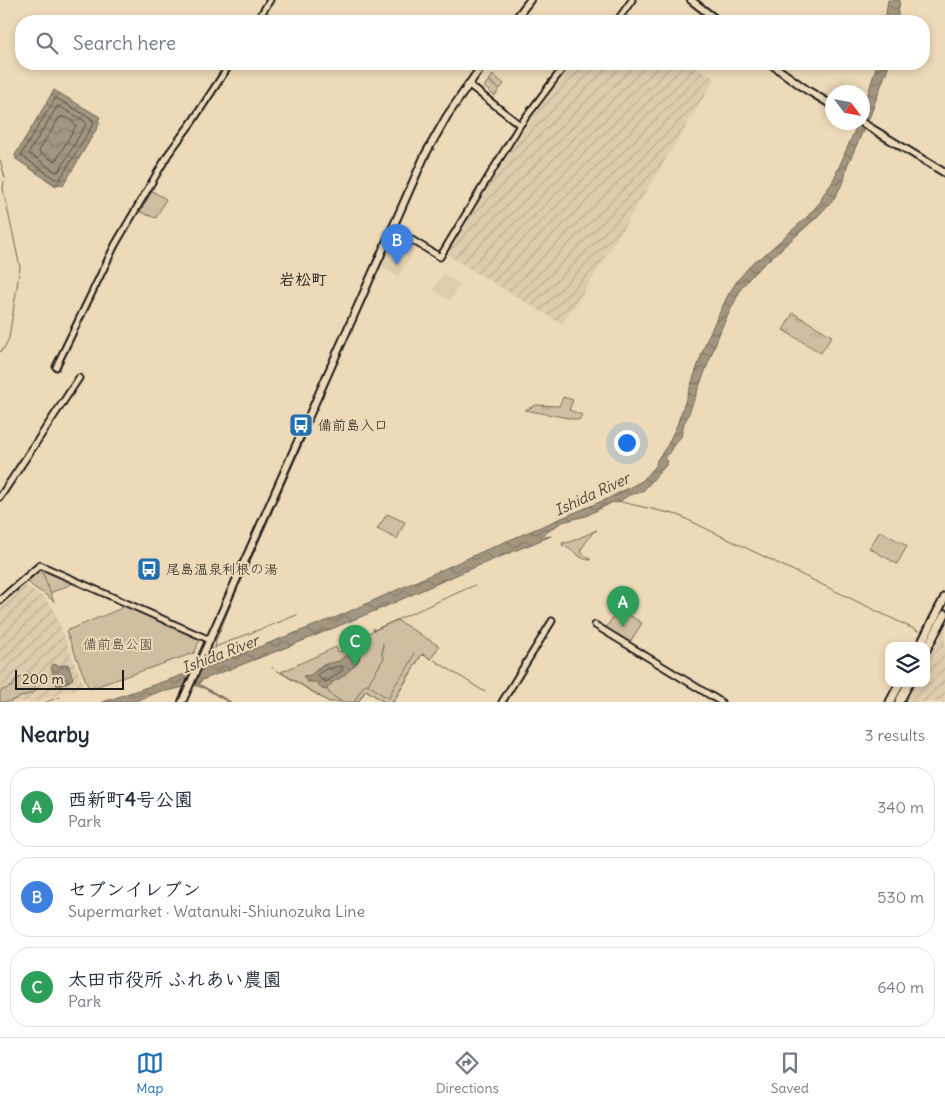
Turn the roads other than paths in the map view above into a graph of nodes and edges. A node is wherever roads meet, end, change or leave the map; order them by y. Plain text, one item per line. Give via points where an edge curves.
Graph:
1 (270, 0) edge
2 (530, 0) edge
3 (632, 0) edge
4 (691, 0) edge
5 (261, 15) edge
6 (519, 15) edge
7 (621, 15) edge
8 (710, 15) edge
9 (226, 70) edge
10 (478, 70) edge
11 (561, 70) edge
12 (779, 70) edge
13 (468, 84) junction
14 (825, 101) edge
15 (520, 125) junction
16 (870, 128) edge
17 (945, 173) edge
18 (392, 228) junction
19 (56, 367) dead end
20 (79, 378) dead end
21 (0, 497) edge
22 (945, 598) edge
23 (0, 600) edge
24 (945, 614) edge
25 (552, 621) dead end
26 (595, 625) dead end
27 (210, 640) junction
28 (922, 642) edge
29 (930, 642) edge
30 (898, 687) edge
31 (907, 687) edge
32 (182, 702) edge
33 (502, 702) edge
34 (721, 702) edge
35 (890, 702) edge
36 (899, 702) edge

1 - 5 street
2 - 6 main road
3 - 7 street
4 - 8 main road
9 - 19 street via 169,153 115,245
10 - 13 main road
11 - 15 street
12 - 14 main road
13 - 15 street
13 - 18 main road via 432,140
15 - 18 street via 440,257
16 - 17 main road
18 - 27 main road
20 - 21 street
22 - 28 highway
23 - 27 street via 40,565
24 - 29 highway
25 - 33 street
26 - 34 street
27 - 32 main road
30 - 35 highway
31 - 36 highway

